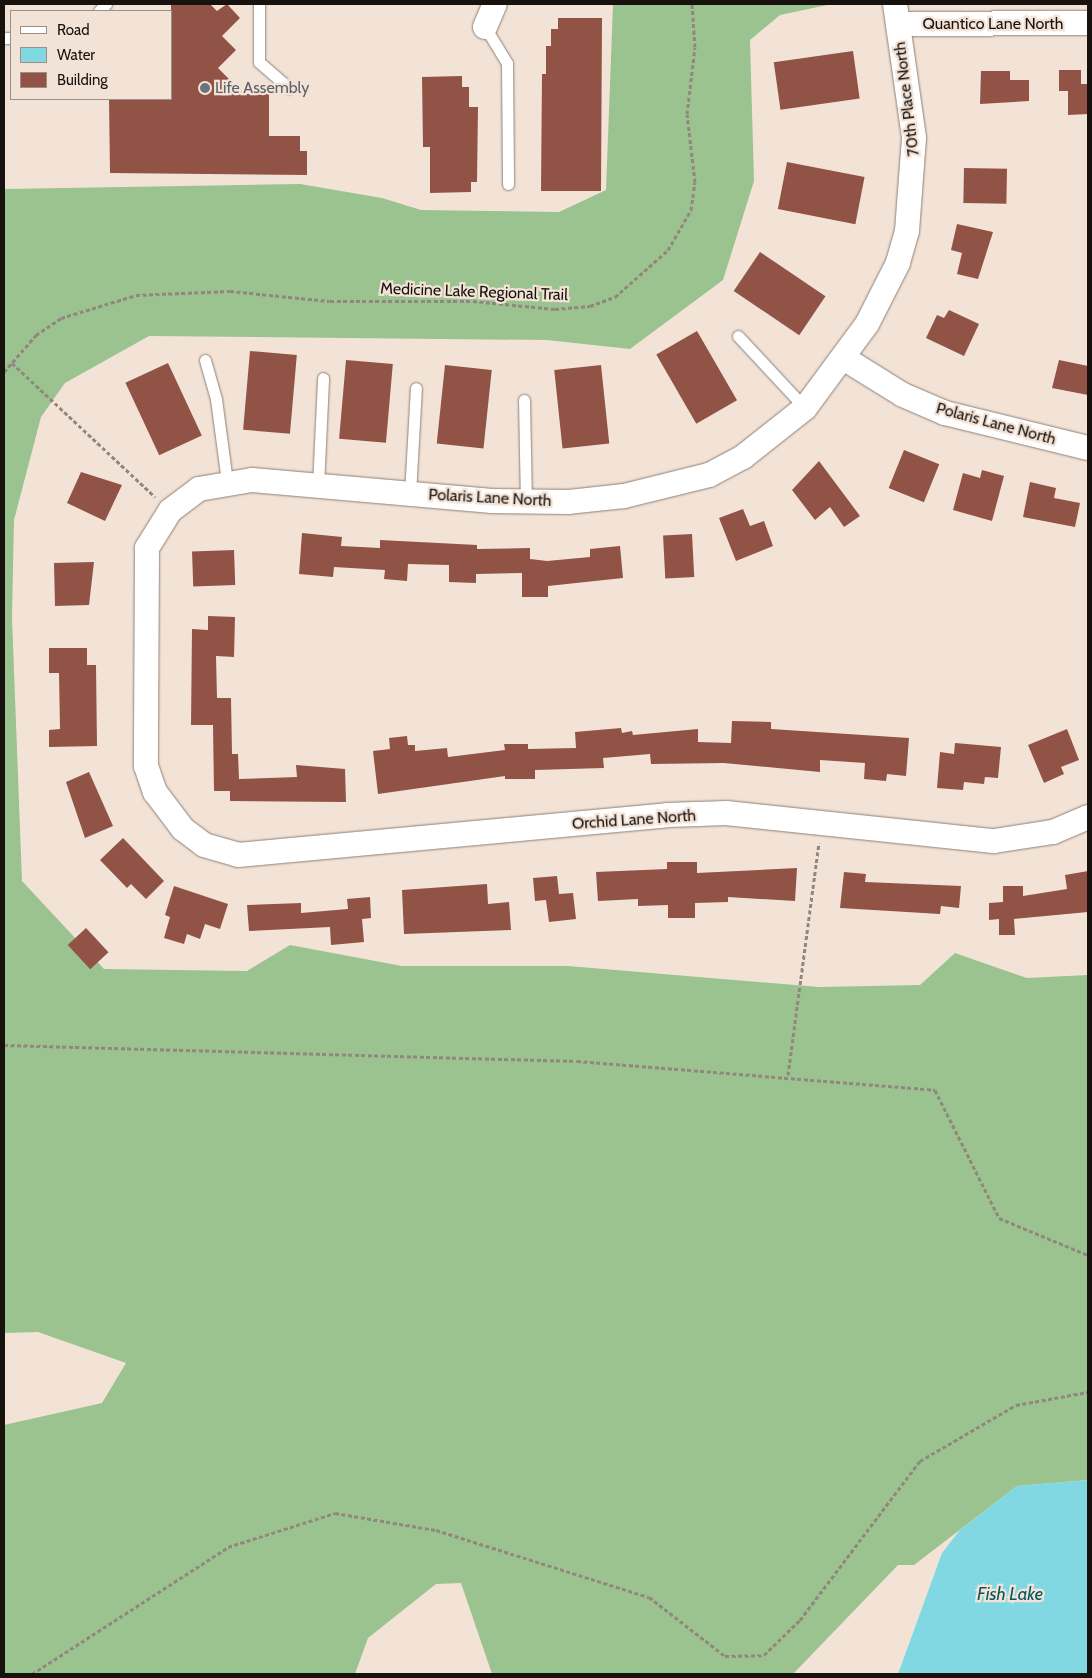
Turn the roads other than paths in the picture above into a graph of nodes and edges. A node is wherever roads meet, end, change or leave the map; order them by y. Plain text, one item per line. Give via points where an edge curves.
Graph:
1 (259, 4) edge
2 (496, 4) edge
3 (896, 14) edge
4 (1088, 23) edge
5 (485, 27) joint
6 (289, 88) dead end
7 (508, 184) dead end
8 (738, 336) dead end
9 (846, 359) junction
10 (205, 360) dead end
11 (323, 378) dead end
12 (416, 388) dead end
13 (524, 400) dead end
14 (805, 408) junction
15 (1088, 448) edge
16 (227, 481) junction
17 (318, 486) junction
18 (410, 494) junction
19 (526, 502) junction
20 (1088, 817) edge
21 (183, 829) joint

1 - 6 lane via 259,62
2 - 5 street
3 - 4 street, Quantico Lane North
3 - 9 street, 70th Place North via 914,138 910,214 888,286
5 - 7 lane via 507,63
8 - 14 lane
9 - 14 street, Polaris Lane North
9 - 15 street, Polaris Lane North via 903,396 945,413
10 - 16 lane via 216,399
11 - 17 lane
12 - 18 lane
13 - 19 lane
14 - 19 street, Polaris Lane North via 750,452 709,475 624,496
16 - 17 street, Polaris Lane North
16 - 21 street, Polaris Lane North via 199,489 170,511 147,548 143,575 144,745 155,792
17 - 18 street, Polaris Lane North
18 - 19 street, Polaris Lane North
20 - 21 street, Orchid Lane North via 1053,832 994,841 726,814 667,815 269,855 222,852

